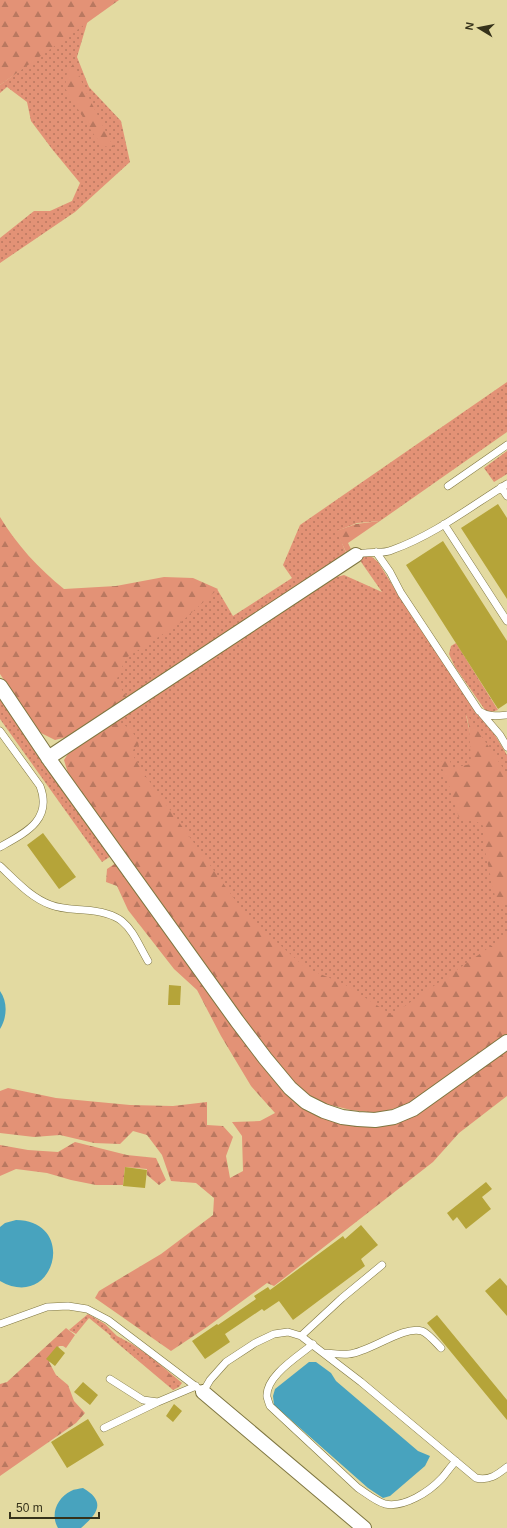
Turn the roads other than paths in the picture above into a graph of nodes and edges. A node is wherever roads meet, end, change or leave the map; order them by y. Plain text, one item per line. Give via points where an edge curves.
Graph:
1 (507, 445) edge
2 (448, 486) dead end
3 (504, 486) edge
4 (507, 496) edge
5 (444, 524) junction
6 (376, 552) junction
7 (356, 555) joint
8 (507, 621) edge
9 (0, 686) edge
10 (479, 711) junction
11 (507, 715) edge
12 (0, 731) edge
13 (507, 747) edge
14 (48, 758) junction
15 (0, 847) edge
16 (0, 866) edge
17 (148, 961) dead end
18 (507, 1042) edge
19 (382, 1264) dead end
20 (0, 1324) edge
21 (302, 1336) junction
22 (313, 1344) junction
23 (441, 1348) dead end
24 (324, 1353) junction
25 (110, 1379) dead end
26 (200, 1389) junction
27 (158, 1402) junction
28 (104, 1428) dead end
29 (456, 1461) junction
30 (507, 1467) edge
31 (364, 1528) edge

1 - 2 lane
3 - 4 lane
3 - 5 lane
5 - 6 lane via 390,551
5 - 8 lane
6 - 7 lane via 362,552
6 - 10 lane
7 - 14 street
9 - 14 street
10 - 11 lane via 485,715
10 - 13 lane
12 - 15 lane via 40,786 43,806 41,816 35,823
14 - 18 street via 237,1021 290,1088 306,1102 342,1117 375,1120 394,1117 413,1109
16 - 17 lane via 32,894 50,905 62,909 107,914 121,919 131,930
19 - 21 lane
20 - 26 lane via 47,1307 68,1306 87,1309 108,1320
21 - 22 lane
21 - 26 lane via 288,1332 274,1334 256,1343 226,1362
22 - 24 lane
22 - 29 lane via 277,1374 269,1386 267,1397 270,1406 358,1488 384,1504 398,1504 430,1489
23 - 24 lane via 423,1332 414,1330 404,1332 374,1347 349,1354
24 - 29 lane
25 - 27 lane via 143,1400
26 - 27 lane
26 - 31 street
27 - 28 lane
29 - 30 lane via 482,1480 488,1480

